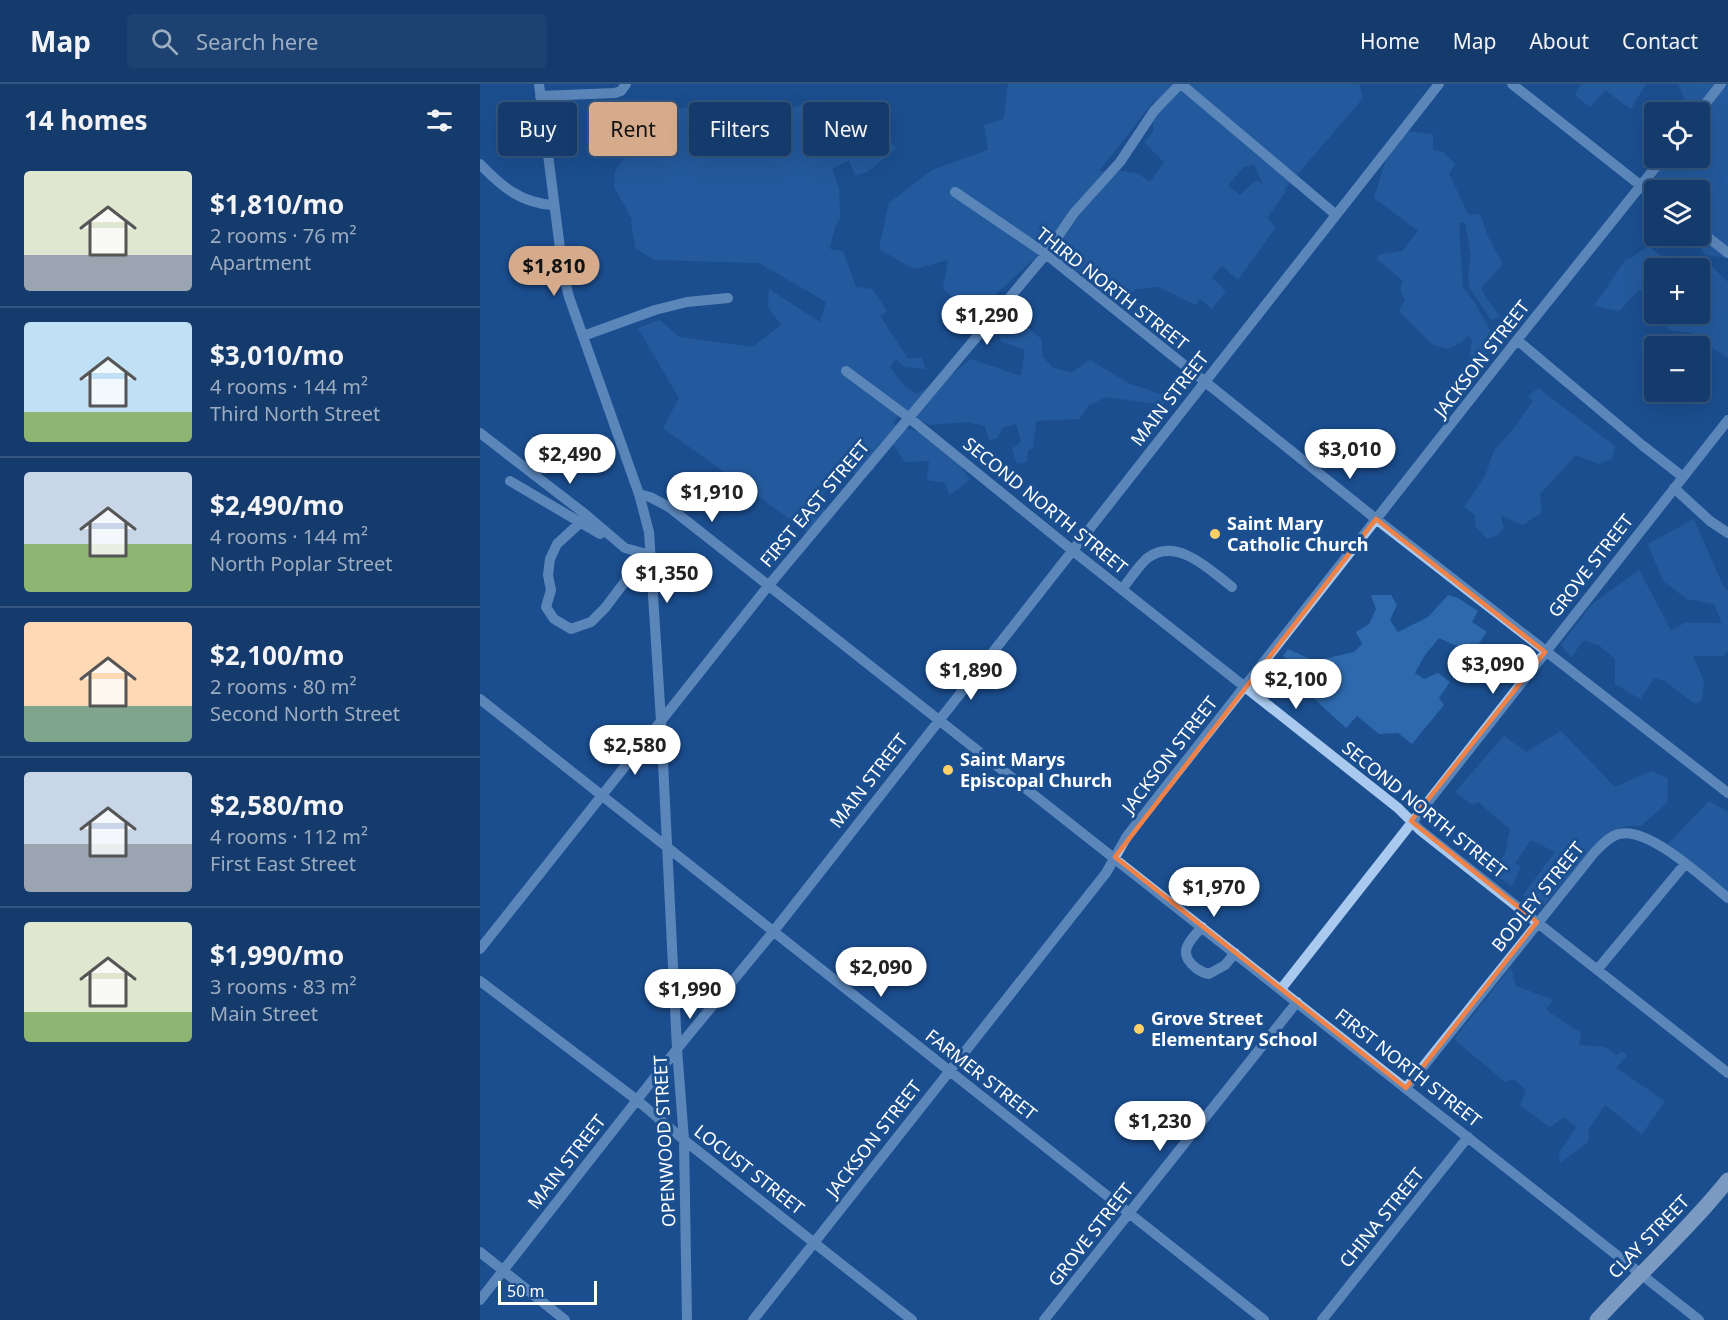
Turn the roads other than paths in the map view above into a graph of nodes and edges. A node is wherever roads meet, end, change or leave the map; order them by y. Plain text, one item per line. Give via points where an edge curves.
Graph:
1 (539, 84) edge
2 (626, 84) edge
3 (1181, 84) edge
4 (1439, 84) edge
5 (1512, 84) edge
6 (1721, 84) edge
7 (540, 96) junction
8 (1707, 102) edge
9 (480, 164) edge
10 (1655, 168) edge
11 (1642, 185) junction
12 (955, 192) dead end
13 (553, 205) junction
14 (1335, 214) junction
15 (1710, 239) edge
16 (1728, 253) edge
17 (1046, 254) junction
18 (728, 298) dead end
19 (583, 336) junction
20 (1517, 340) junction
21 (846, 371) dead end
22 (1204, 383) junction
23 (908, 417) junction
24 (1728, 420) edge
25 (482, 438) edge
26 (1683, 477) junction
27 (510, 481) dead end
28 (1674, 488) junction
29 (639, 494) junction
30 (1376, 519) junction
31 (580, 522) junction
32 (1728, 533) edge
33 (625, 548) junction
34 (1072, 550) junction
35 (650, 555) junction
36 (769, 585) junction
37 (1232, 587) dead end
38 (1122, 589) junction
39 (1545, 652) junction
40 (1244, 687) junction
41 (480, 699) edge
42 (938, 720) junction
43 (661, 721) junction
44 (1728, 793) edge
45 (602, 795) junction
46 (1411, 821) junction
47 (668, 847) junction
48 (1115, 857) junction
49 (1685, 864) junction
50 (1728, 898) edge
51 (1538, 922) junction
52 (1202, 927) junction
53 (773, 932) junction
54 (480, 949) edge
55 (1235, 953) junction
56 (1597, 970) junction
57 (480, 981) edge
58 (1281, 989) junction
59 (1297, 1002) junction
60 (677, 1049) junction
61 (949, 1070) junction
62 (1728, 1073) edge
63 (1406, 1088) junction
64 (637, 1100) junction
65 (1468, 1137) junction
66 (684, 1140) junction
67 (1728, 1180) edge
68 (1130, 1213) junction
69 (814, 1242) junction
70 (480, 1252) edge
71 (503, 1270) junction
72 (1641, 1272) junction
73 (480, 1300) edge
74 (565, 1320) edge
75 (687, 1320) edge
76 (753, 1320) edge
77 (912, 1320) edge
78 (1044, 1320) edge
79 (1264, 1320) edge
80 (1322, 1320) edge
81 (1597, 1320) edge
82 (1699, 1320) edge

1 - 7 street, OPENWOOD STREET
2 - 7 street via 615,93
3 - 14 street
3 - 17 street, FIRST EAST STREET via 1154,111 1120,162 1074,213
4 - 14 street, MAIN STREET
5 - 11 street
6 - 8 street
7 - 13 street, OPENWOOD STREET
9 - 13 street via 510,192 538,204
10 - 11 street, JACKSON STREET
11 - 20 street, JACKSON STREET
12 - 17 street, THIRD NORTH STREET
13 - 19 street, OPENWOOD STREET via 563,272
14 - 22 street, MAIN STREET
15 - 16 street
17 - 22 street, THIRD NORTH STREET
17 - 23 street, FIRST EAST STREET
18 - 19 street via 655,310
19 - 29 street, OPENWOOD STREET
20 - 26 street
20 - 30 street, JACKSON STREET
21 - 23 street, SECOND NORTH STREET
22 - 30 street, THIRD NORTH STREET
22 - 34 street, MAIN STREET
23 - 34 street, SECOND NORTH STREET
23 - 36 street, FIRST EAST STREET
24 - 26 street, GROVE STREET
25 - 33 street
26 - 28 street, GROVE STREET
27 - 31 street
28 - 32 street
28 - 39 street, GROVE STREET
29 - 35 street, OPENWOOD STREET via 649,532
29 - 36 street, FIRST NORTH STREET via 669,507
30 - 39 street, THIRD NORTH STREET
30 - 40 street, JACKSON STREET
31 - 33 street
31 - 35 street via 557,544 548,575 551,590 546,607 554,619 571,629 591,622
33 - 35 street
34 - 38 street, SECOND NORTH STREET
34 - 42 street, MAIN STREET
35 - 43 street, OPENWOOD STREET
36 - 42 street, FIRST NORTH STREET
36 - 43 street, FIRST EAST STREET
37 - 38 street via 1194,557 1163,552 1149,557
38 - 40 street, SECOND NORTH STREET
39 - 44 street, THIRD NORTH STREET
39 - 46 street, GROVE STREET
40 - 46 street, SECOND NORTH STREET
40 - 48 street, JACKSON STREET via 1127,836
41 - 45 street, FARMER STREET
42 - 48 street, FIRST NORTH STREET
42 - 53 street, MAIN STREET
43 - 45 street, FIRST EAST STREET
43 - 47 street, OPENWOOD STREET
45 - 47 street, FARMER STREET
45 - 54 street, FIRST EAST STREET
46 - 51 street, SECOND NORTH STREET
46 - 58 street, GROVE STREET
47 - 53 street, FARMER STREET
47 - 60 street, OPENWOOD STREET
48 - 52 street, FIRST NORTH STREET
48 - 61 street, JACKSON STREET
49 - 50 street, BODLEY STREET
49 - 51 street, BODLEY STREET via 1641,835 1617,834 1594,854
49 - 56 street
51 - 56 street, SECOND NORTH STREET
51 - 63 street, BODLEY STREET
52 - 55 street, FIRST NORTH STREET
52 - 55 street via 1186,948 1185,956 1190,963 1209,974 1225,965
53 - 60 street, MAIN STREET
53 - 61 street, FARMER STREET
55 - 58 street, FIRST NORTH STREET
56 - 62 street, SECOND NORTH STREET
57 - 64 street, LOCUST STREET
58 - 59 street, FIRST NORTH STREET
59 - 63 street, FIRST NORTH STREET
59 - 68 street, GROVE STREET
60 - 64 street, MAIN STREET
60 - 66 street, OPENWOOD STREET
61 - 68 street, FARMER STREET
61 - 69 street, JACKSON STREET
63 - 65 street, FIRST NORTH STREET
64 - 66 street, LOCUST STREET
64 - 71 street, MAIN STREET
65 - 72 street, FIRST NORTH STREET
65 - 80 street, CHINA STREET
66 - 69 street, LOCUST STREET
66 - 75 street, OPENWOOD STREET
67 - 72 main road, CLAY STREET via 1683,1232
68 - 78 street, GROVE STREET
68 - 79 street, FARMER STREET
69 - 76 street, JACKSON STREET
69 - 77 street, LOCUST STREET
70 - 71 street
71 - 73 street, MAIN STREET
71 - 74 street
72 - 81 main road, CLAY STREET
72 - 82 street, FIRST NORTH STREET

